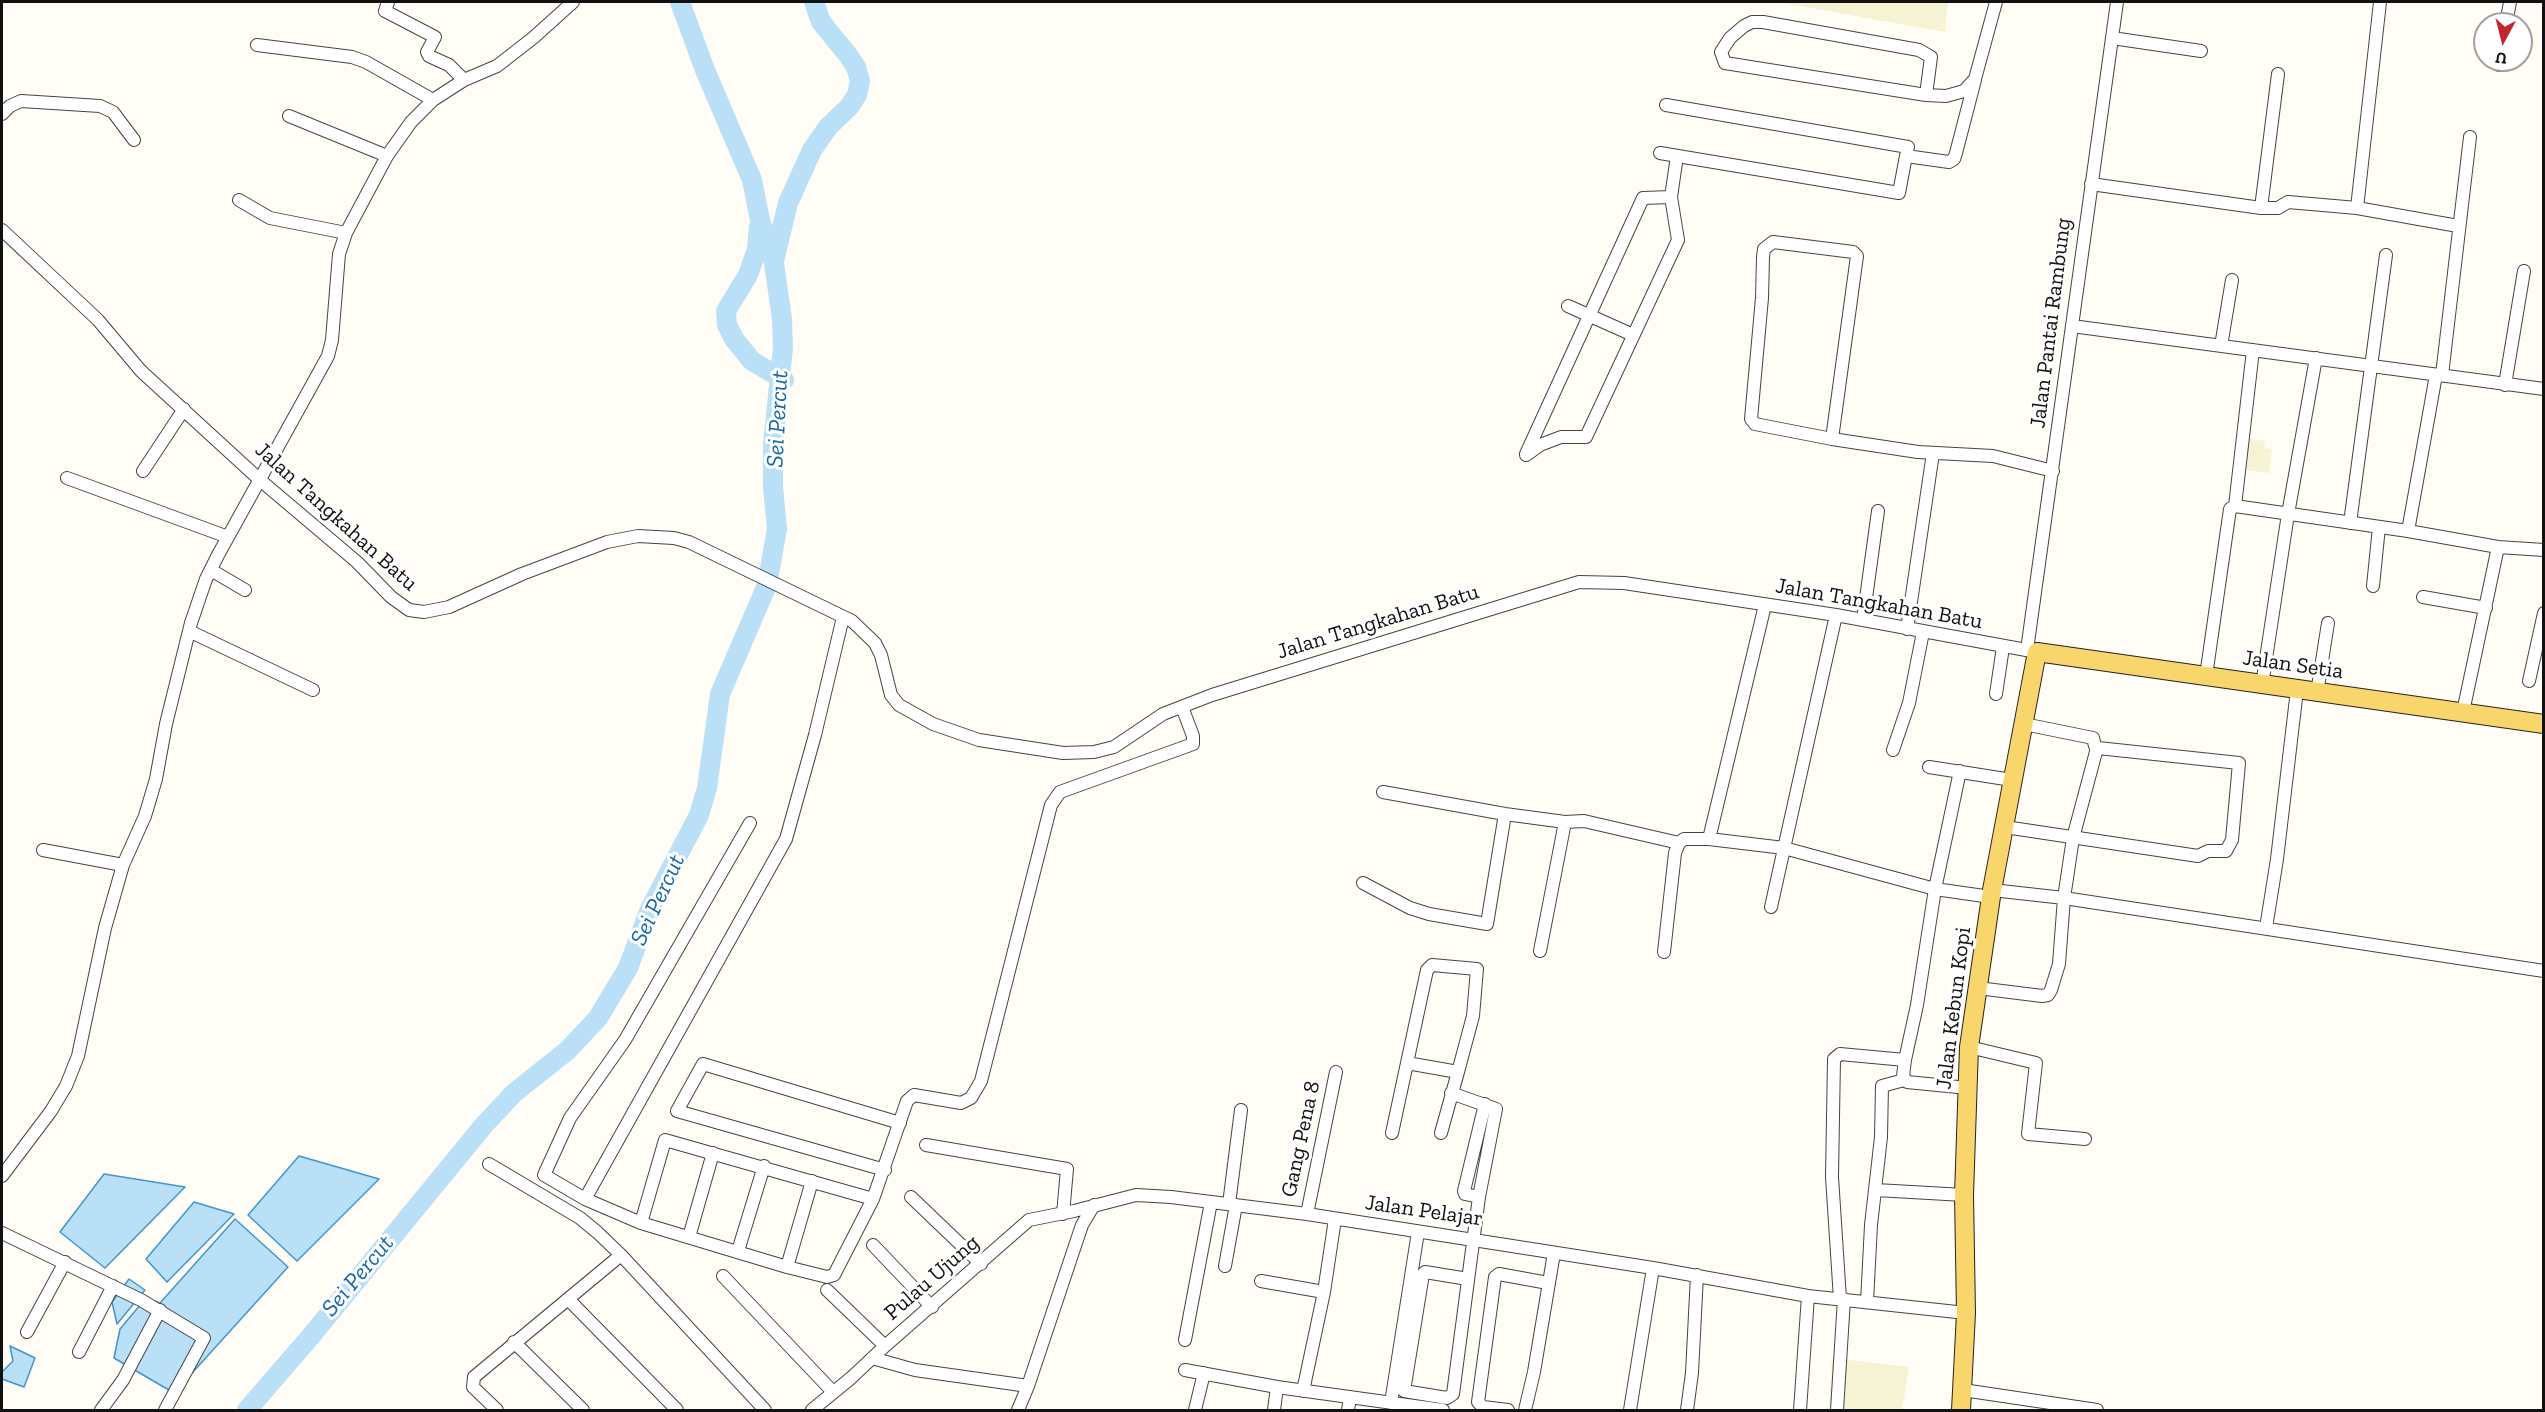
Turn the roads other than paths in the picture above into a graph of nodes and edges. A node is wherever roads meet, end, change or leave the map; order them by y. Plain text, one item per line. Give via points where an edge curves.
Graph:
1 (388, 2) edge
2 (573, 2) edge
3 (1996, 2) edge
4 (2117, 2) edge
5 (2380, 2) edge
6 (2112, 38) junction
7 (257, 45) dead end
8 (2201, 51) dead end
9 (2278, 74) dead end
10 (1975, 79) junction
11 (464, 80) junction
12 (1926, 95) junction
13 (433, 100) junction
14 (1666, 105) dead end
15 (2, 114) edge
16 (289, 116) dead end
17 (2470, 137) dead end
18 (134, 140) dead end
19 (1660, 153) dead end
20 (387, 156) junction
21 (1677, 156) junction
22 (1906, 156) junction
23 (2091, 184) junction
24 (1671, 197) junction
25 (239, 200) dead end
26 (2261, 208) junction
27 (2356, 208) junction
28 (2458, 226) junction
29 (2, 230) edge
30 (346, 233) junction
31 (2386, 255) dead end
32 (2524, 271) dead end
33 (2232, 280) dead end
34 (1568, 306) dead end
35 (1590, 315) junction
36 (2072, 326) junction
37 (1634, 335) junction
38 (2221, 346) junction
39 (2253, 350) junction
40 (2316, 358) junction
41 (2372, 366) junction
42 (2439, 375) junction
43 (2505, 385) junction
44 (2544, 389) edge
45 (184, 409) junction
46 (1832, 439) junction
47 (1933, 453) junction
48 (143, 471) dead end
49 (2053, 471) junction
50 (67, 478) dead end
51 (260, 480) junction
52 (2235, 506) junction
53 (1878, 511) dead end
54 (2288, 514) junction
55 (2350, 523) junction
56 (2379, 527) junction
57 (2408, 531) junction
58 (228, 537) junction
59 (2498, 547) junction
60 (2544, 550) edge
61 (211, 570) junction
62 (2373, 586) dead end
63 (245, 590) dead end
64 (2423, 597) dead end
65 (1765, 605) junction
66 (2486, 608) junction
67 (2544, 614) edge
68 (1836, 615) junction
69 (843, 617) junction
70 (1863, 620) junction
71 (2328, 623) dead end
72 (1907, 629) junction
73 (189, 631) junction
74 (1923, 632) junction
75 (2003, 647) junction
76 (2032, 651) junction
77 (2206, 676) junction
78 (2529, 681) dead end
79 (2262, 685) junction
80 (313, 690) dead end
81 (2297, 690) junction
82 (2317, 693) junction
83 (1996, 694) dead end
84 (1182, 707) junction
85 (2463, 712) junction
86 (2024, 724) junction
87 (2544, 724) edge
88 (2097, 748) junction
89 (1893, 750) dead end
90 (1929, 767) dead end
91 (1960, 771) junction
92 (2012, 780) junction
93 (1383, 792) dead end
94 (1505, 814) junction
95 (1565, 822) junction
96 (750, 823) dead end
97 (2005, 827) junction
98 (2073, 838) junction
99 (1709, 839) junction
100 (1679, 843) junction
101 (1784, 848) junction
102 (43, 850) dead end
103 (123, 865) junction
104 (1363, 883) dead end
105 (1935, 889) junction
106 (1992, 893) junction
107 (2064, 898) junction
108 (1771, 907) dead end
109 (2266, 928) junction
110 (1540, 951) dead end
111 (1664, 952) dead end
112 (2544, 971) edge
113 (1978, 988) junction
114 (1969, 1047) junction
115 (1905, 1060) junction
116 (1407, 1063) junction
117 (1336, 1072) dead end
118 (1458, 1072) junction
119 (1904, 1080) junction
120 (1968, 1088) junction
121 (1451, 1094) junction
122 (1241, 1110) dead end
123 (900, 1123) junction
124 (1392, 1133) dead end
125 (1441, 1133) dead end
126 (2085, 1140) dead end
127 (926, 1145) dead end
128 (713, 1153) junction
129 (489, 1164) dead end
130 (764, 1166) junction
131 (885, 1170) junction
132 (2, 1176) edge
133 (812, 1181) junction
134 (1876, 1190) junction
135 (1964, 1195) junction
136 (911, 1197) dead end
137 (585, 1199) junction
138 (873, 1199) junction
139 (1211, 1202) junction
140 (1094, 1205) junction
141 (1232, 1205) junction
142 (1063, 1214) junction
143 (1307, 1214) junction
144 (1335, 1219) junction
145 (641, 1223) junction
146 (1418, 1232) junction
147 (2, 1233) edge
148 (689, 1237) junction
149 (1474, 1240) junction
150 (873, 1245) dead end
151 (738, 1251) junction
152 (1554, 1253) junction
153 (621, 1255) junction
154 (65, 1262) junction
155 (981, 1264) junction
156 (1225, 1266) dead end
157 (787, 1267) junction
158 (1653, 1268) junction
159 (1697, 1275) junction
160 (723, 1276) dead end
161 (1468, 1279) junction
162 (1261, 1281) dead end
163 (1548, 1283) junction
164 (113, 1286) junction
165 (827, 1290) dead end
166 (1324, 1292) junction
167 (1808, 1296) junction
168 (568, 1299) junction
169 (1842, 1299) junction
170 (1867, 1302) junction
171 (932, 1307) junction
172 (160, 1310) junction
173 (1966, 1312) junction
174 (27, 1332) dead end
175 (1185, 1340) dead end
176 (514, 1342) junction
177 (885, 1346) junction
178 (79, 1352) dead end
179 (872, 1358) junction
180 (1185, 1370) dead end
181 (1204, 1373) junction
182 (1028, 1386) junction
183 (1277, 1387) junction
184 (1963, 1390) junction
185 (1303, 1391) junction
186 (833, 1392) junction
187 (1350, 1397) junction
188 (1391, 1403) junction
189 (1416, 1408) edge
190 (101, 1410) edge
191 (165, 1410) edge
192 (497, 1410) edge
193 (583, 1410) edge
194 (676, 1410) edge
195 (765, 1410) edge
196 (812, 1410) edge
197 (1018, 1410) edge
198 (1195, 1410) edge
199 (1274, 1410) edge
200 (1348, 1410) edge
201 (1443, 1410) edge
202 (1508, 1410) edge
203 (1525, 1410) edge
204 (1630, 1410) edge
205 (1687, 1410) edge
206 (1800, 1410) edge
207 (1837, 1410) edge
208 (1961, 1410) edge
209 (2097, 1410) edge

1 - 11 street via 385,11 435,37 427,52 429,56 449,65
2 - 11 street via 497,66
3 - 10 street
4 - 6 street, Jalan Pantai Rambung
5 - 27 street
6 - 8 street
6 - 23 street, Jalan Pantai Rambung
7 - 13 street via 359,59
9 - 26 street
10 - 12 street via 1964,91 1946,96
10 - 22 street via 1954,159 1941,162
11 - 13 street
12 - 12 street via 1930,57 1919,50 1752,22 1730,38 1721,52 1725,63
13 - 20 street via 411,122
14 - 22 street via 1908,147
15 - 18 street via 21,101 100,106 113,112
16 - 20 street
17 - 28 street
19 - 21 street
20 - 30 street
21 - 22 street via 1899,193
21 - 24 street
23 - 26 street
23 - 36 street, Jalan Pantai Rambung
24 - 35 street via 1643,198
24 - 37 street via 1678,240
25 - 30 street via 270,218
26 - 27 street via 2278,208 2288,202
27 - 28 street
28 - 42 street
29 - 45 street, Jalan Tangkahan Batu via 98,320 141,370
30 - 51 street via 339,254 328,356
31 - 41 street
32 - 43 street
33 - 38 street
34 - 35 street
35 - 37 street
35 - 37 street via 1526,455 1561,437 1586,437
36 - 38 street
36 - 49 street, Jalan Pantai Rambung
38 - 39 street
39 - 40 street
39 - 52 street
40 - 41 street
40 - 54 street
41 - 42 street
41 - 55 street
42 - 43 street
42 - 57 street
43 - 44 street
45 - 48 street
45 - 51 street, Jalan Tangkahan Batu
46 - 46 street via 1857,256 1853,252 1773,242 1764,249 1763,257 1751,419 1755,424
46 - 47 street
47 - 49 street via 1993,456
47 - 72 street
49 - 76 street, Jalan Pantai Rambung
50 - 58 street
51 - 58 street
51 - 69 street, Jalan Tangkahan Batu via 357,562 391,597 414,612 449,607 607,542 638,536 674,538
52 - 54 street
52 - 77 street via 2230,509
53 - 70 street
54 - 55 street
54 - 79 street
55 - 56 street
56 - 57 street
56 - 62 street
57 - 59 street
58 - 61 street
59 - 60 street
59 - 66 street
61 - 63 street
61 - 73 street
64 - 66 street
65 - 68 street, Jalan Tangkahan Batu
65 - 84 street, Jalan Tangkahan Batu via 1624,583 1579,582
65 - 99 street
66 - 85 street
67 - 78 street
68 - 70 street, Jalan Tangkahan Batu
68 - 101 street
69 - 84 street, Jalan Tangkahan Batu via 875,643 891,695 899,705 969,738 1063,753 1094,752 1114,747 1164,714
69 - 137 street via 786,839
70 - 72 street, Jalan Tangkahan Batu
71 - 82 street
72 - 74 street, Jalan Tangkahan Batu
73 - 80 street
73 - 103 street via 156,779
74 - 75 street, Jalan Tangkahan Batu
74 - 89 street via 1909,703
75 - 76 street, Jalan Tangkahan Batu
75 - 83 street
76 - 77 main road, Jalan Setia
76 - 86 main road, Jalan Kebun Kopi
77 - 79 main road, Jalan Setia
79 - 81 main road, Jalan Setia
81 - 82 main road, Jalan Setia
81 - 109 street
82 - 85 main road, Jalan Setia
84 - 123 street via 1193,744 1060,792 1051,805 981,1081 971,1098 960,1103 914,1095 907,1101
85 - 87 main road, Jalan Setia
86 - 88 street via 2093,738
86 - 92 main road, Jalan Kebun Kopi
88 - 98 street
88 - 98 street via 2240,764 2231,845 2226,851 2208,851 2198,856
90 - 91 street
91 - 92 street
91 - 105 street
92 - 97 main road, Jalan Kebun Kopi
93 - 94 street
94 - 95 street
94 - 104 street via 1487,924 1410,908
95 - 100 street via 1584,821
95 - 110 street
96 - 137 street via 625,1040 570,1118 544,1175
97 - 98 street
97 - 106 main road, Jalan Kebun Kopi
98 - 107 street
99 - 100 street via 1684,839
99 - 101 street
100 - 111 street
101 - 105 street
101 - 108 street
102 - 103 street
103 - 132 street via 105,928 78,1056 51,1111
105 - 106 street
105 - 115 street
106 - 107 street
106 - 113 main road, Jalan Kebun Kopi
107 - 109 street
107 - 113 street via 2059,964 2048,995
109 - 112 street
113 - 114 main road, Jalan Kebun Kopi
114 - 120 main road, Jalan Kebun Kopi
114 - 126 street via 2036,1062 2028,1134
115 - 119 street
115 - 169 street via 1840,1054 1834,1059 1832,1177
116 - 118 street
116 - 118 street via 1427,970 1441,964 1478,969 1473,1016
116 - 124 street
117 - 143 street, Gang Pena 8
118 - 121 street
119 - 120 street
119 - 134 street via 1882,1086
120 - 135 main road, Jalan Kebun Kopi
121 - 125 street
121 - 149 street via 1490,1106 1464,1191 1479,1197
122 - 141 street
123 - 131 street
123 - 131 street via 703,1064 677,1111
127 - 142 street via 1067,1169
128 - 130 street
128 - 145 street via 665,1140
128 - 148 street
129 - 153 street via 579,1218
130 - 133 street
130 - 151 street
131 - 138 street
133 - 138 street
133 - 157 street
134 - 135 street
134 - 170 street
135 - 173 main road, Jalan Kebun Kopi
136 - 155 street
137 - 145 street
138 - 157 street via 834,1275 827,1277
139 - 140 street, Jalan Pelajar via 1136,1195
139 - 141 street, Jalan Pelajar
139 - 175 street
140 - 142 street, Pulau Ujung
140 - 182 street via 1082,1225
141 - 143 street, Jalan Pelajar
141 - 156 street
142 - 155 street, Pulau Ujung via 1029,1220
143 - 144 street, Jalan Pelajar
144 - 146 street, Jalan Pelajar
144 - 166 street
145 - 148 street
146 - 149 street, Jalan Pelajar
146 - 188 street
147 - 154 street
148 - 151 street
149 - 152 street, Jalan Pelajar
149 - 161 street
150 - 171 street
151 - 157 street
152 - 158 street, Jalan Pelajar
152 - 163 street
153 - 168 street
153 - 195 street
154 - 164 street
154 - 174 street
155 - 171 street, Pulau Ujung
158 - 159 street, Jalan Pelajar
158 - 204 street
159 - 167 street, Jalan Pelajar
159 - 205 street
160 - 186 street
161 - 161 street via 1422,1274 1404,1391 1447,1398 1453,1394
162 - 166 street
163 - 202 street via 1499,1274 1495,1277 1478,1402 1483,1407
163 - 203 street
164 - 172 street
164 - 178 street
165 - 177 street
166 - 185 street
167 - 169 street, Jalan Pelajar
167 - 206 street
168 - 176 street
168 - 194 street
169 - 170 street, Jalan Pelajar
169 - 207 street
170 - 173 street, Jalan Pelajar
171 - 177 street, Pulau Ujung
172 - 190 street via 123,1380
172 - 191 street via 204,1338
173 - 184 main road, Jalan Kebun Kopi
176 - 192 street via 472,1381 473,1387
176 - 193 street
177 - 179 street, Pulau Ujung
179 - 182 street via 915,1370
179 - 186 street, Pulau Ujung
180 - 181 street
181 - 183 street
181 - 198 street
182 - 197 street
183 - 185 street
183 - 199 street
184 - 208 main road, Jalan Kebun Kopi
184 - 209 street
185 - 187 street
186 - 196 street, Pulau Ujung
187 - 188 street
187 - 200 street
188 - 189 street
189 - 201 street

